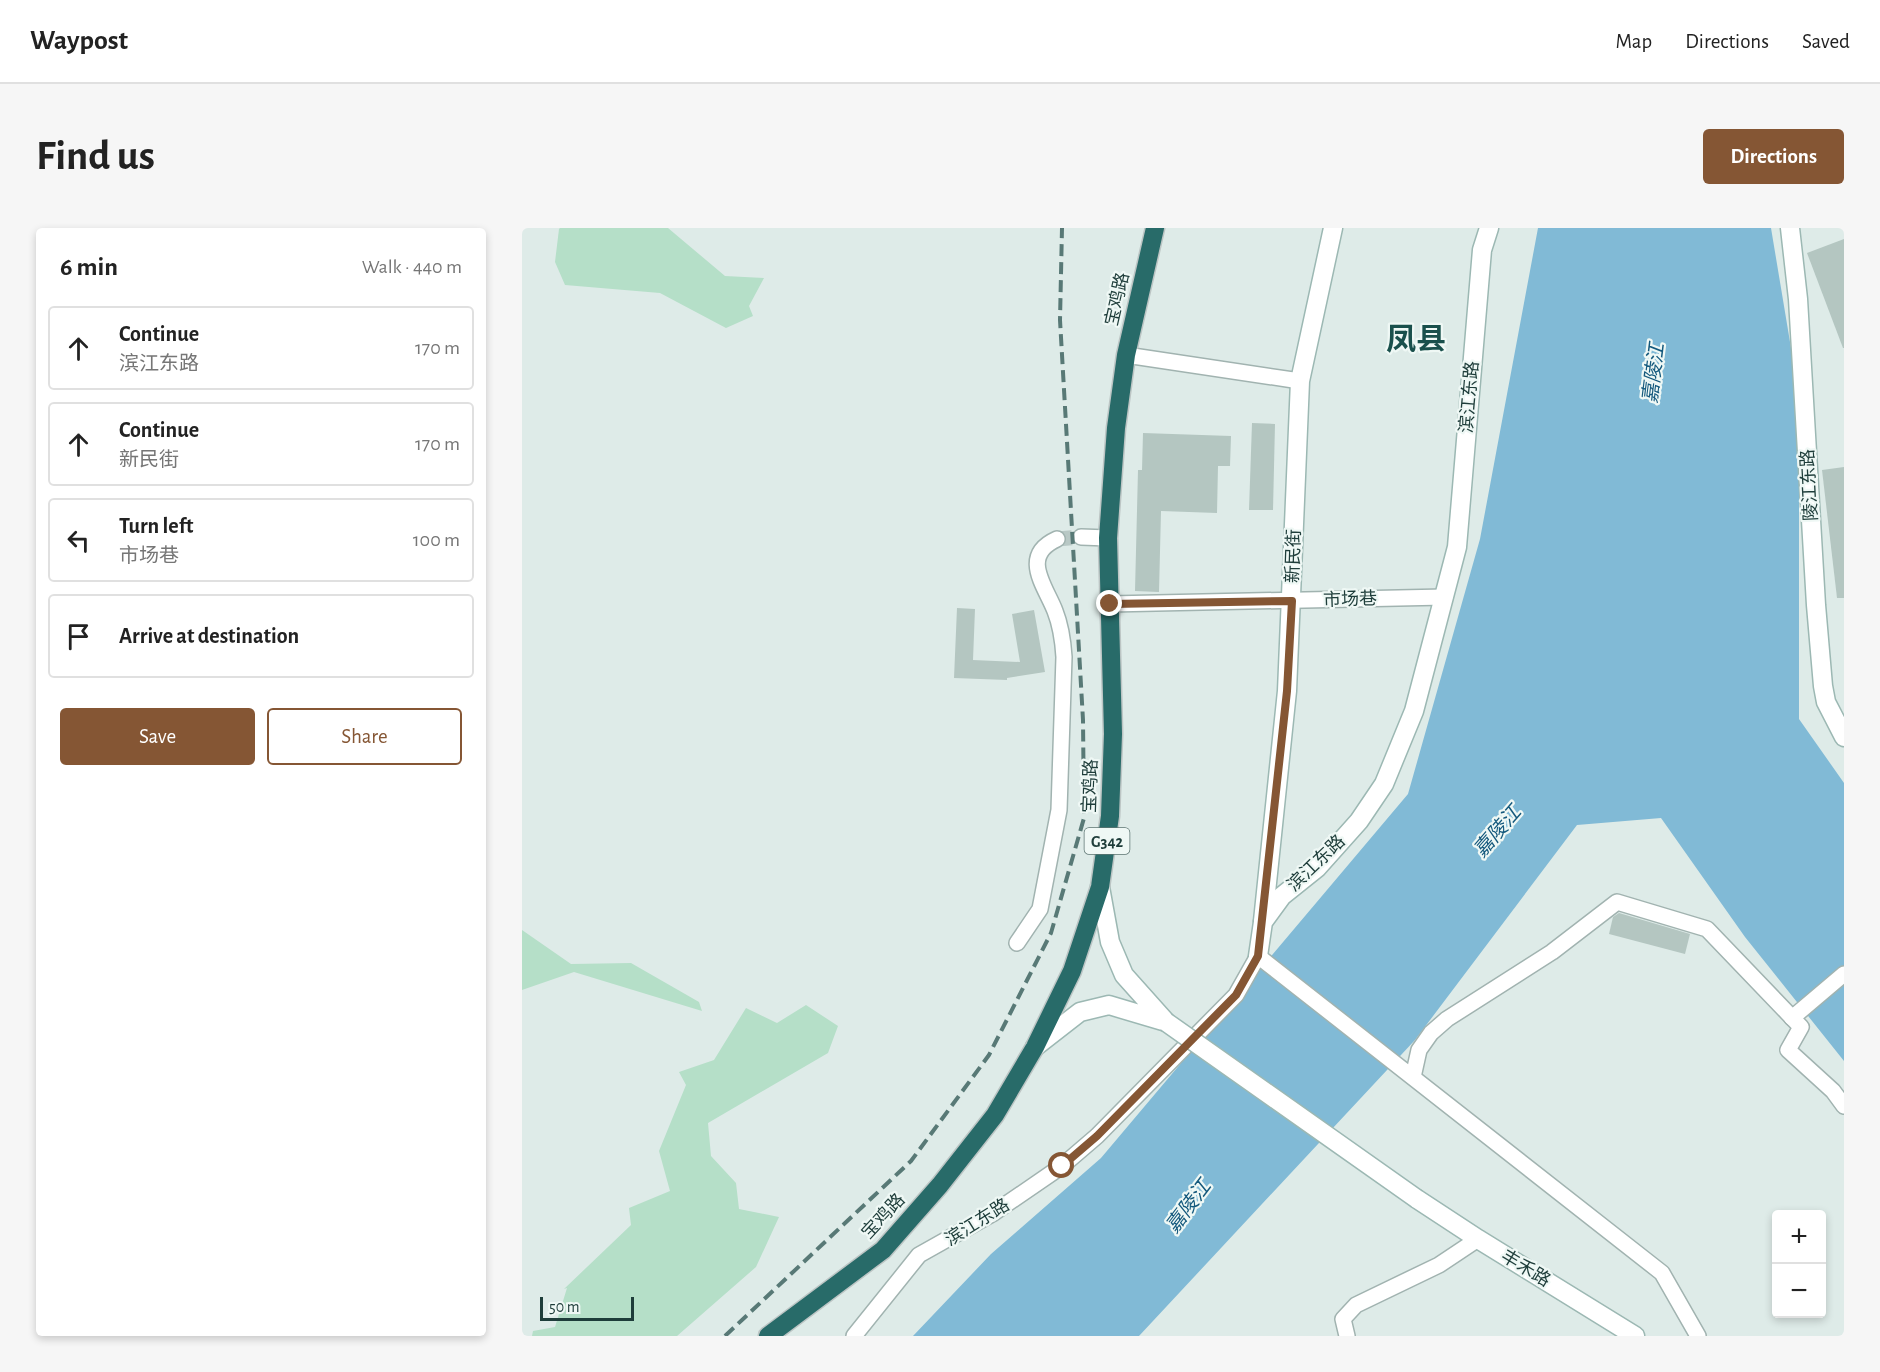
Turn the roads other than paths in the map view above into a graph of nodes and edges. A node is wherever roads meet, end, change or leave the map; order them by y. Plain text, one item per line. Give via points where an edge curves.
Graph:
1 (1155, 228) edge
2 (1333, 228) edge
3 (1489, 228) edge
4 (1790, 228) edge
5 (1126, 355) junction
6 (1300, 381) junction
7 (1081, 537) tunnel mouth
8 (1108, 538) junction
9 (1057, 539) tunnel mouth
10 (1445, 597) junction
11 (1292, 601) junction
12 (1110, 604) junction
13 (1844, 737) edge
14 (1100, 887) junction
15 (1263, 922) junction
16 (1017, 943) dead end
17 (1263, 961) junction
18 (1844, 974) edge
19 (1792, 1018) junction
20 (1166, 1022) junction
21 (1035, 1047) junction
22 (1409, 1074) junction
23 (1844, 1106) edge
24 (1478, 1239) junction
25 (768, 1336) edge
26 (854, 1336) edge
27 (1347, 1336) edge
28 (1635, 1336) edge
29 (1698, 1336) edge

1 - 5 highway, 宝鸡路 / G342
2 - 6 street, 新民街
3 - 10 street, 滨江东路 via 1482,250 1457,547
4 - 13 street, 陵江东路 via 1823,686 1826,702
5 - 6 street
5 - 8 highway, 宝鸡路 / G342
6 - 11 street, 新民街
7 - 8 street
8 - 12 highway, 宝鸡路 / G342
9 - 16 street via 1043,549 1037,568 1063,641 1059,810 1040,909
10 - 11 street, 市场巷
10 - 15 street, 滨江东路 via 1414,711 1384,784 1359,821 1317,868 1282,896
11 - 12 street, 市场巷
11 - 15 street, 新民街 via 1287,691
12 - 14 highway, 宝鸡路 / G342 via 1113,734 1110,816
14 - 20 street via 1110,942 1124,975
14 - 21 highway, 宝鸡路 / G342 via 1072,971
15 - 17 street, 滨江东路
17 - 22 street
17 - 26 street, 滨江东路 via 1236,995 1097,1136 1062,1166 992,1214 919,1255
18 - 19 street
19 - 22 street via 1707,929 1617,902 1552,952 1447,1019 1419,1050
19 - 23 street via 1801,1027 1788,1050
20 - 21 street via 1109,1005 1080,1012
20 - 24 street, 丰禾路, bridge
21 - 25 highway, 宝鸡路 / G342 via 995,1115 883,1250
22 - 29 street via 1662,1273
24 - 27 street via 1439,1265 1356,1305 1343,1319
24 - 28 street, 丰禾路

